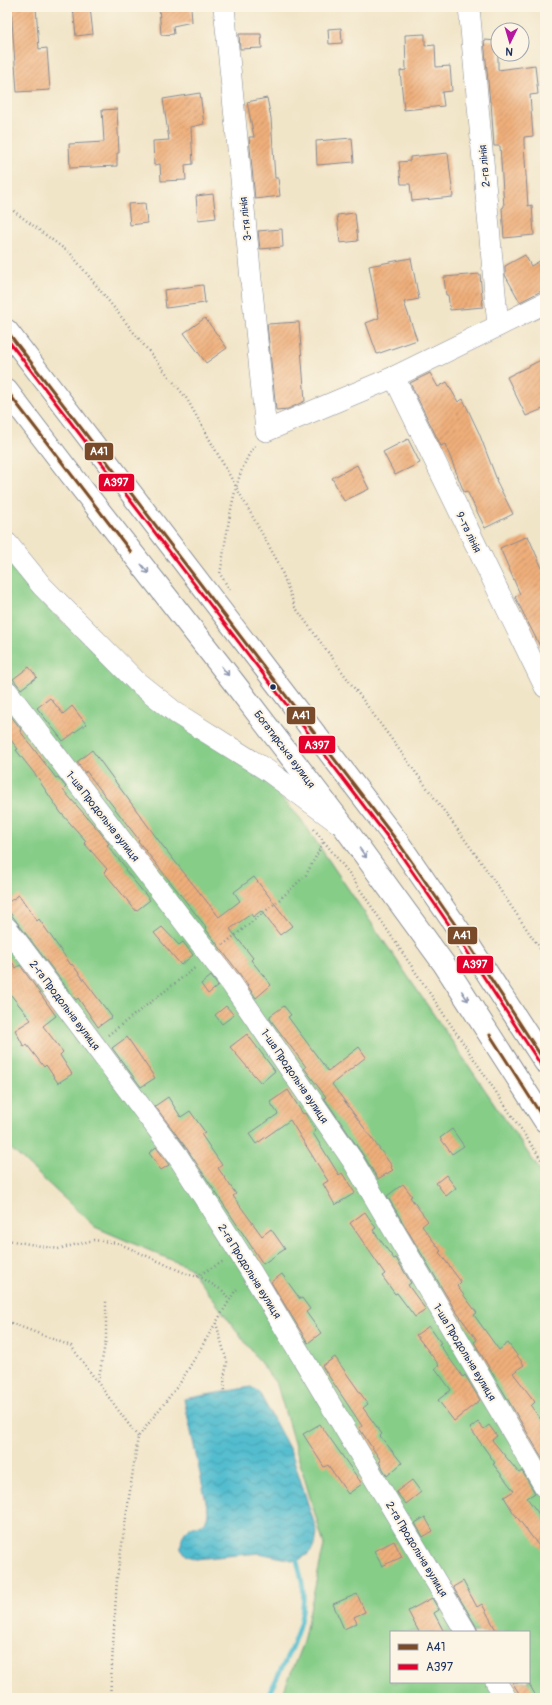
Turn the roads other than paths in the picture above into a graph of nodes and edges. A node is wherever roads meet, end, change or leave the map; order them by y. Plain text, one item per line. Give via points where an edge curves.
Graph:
1 (224, 7) edge
2 (469, 7) edge
3 (545, 303) edge
4 (498, 326) junction
5 (7, 332) edge
6 (394, 377) junction
7 (7, 391) edge
8 (7, 543) edge
9 (545, 686) edge
10 (7, 691) edge
11 (345, 828) junction
12 (7, 928) edge
13 (545, 1062) edge
14 (545, 1121) edge
15 (545, 1487) edge
16 (465, 1631) edge
17 (497, 1683) edge
18 (506, 1698) edge

1 - 6 street, 3-тя лінія via 266,431
2 - 4 street, 2-га лінія
3 - 4 street
4 - 6 street
5 - 13 main road via 400,845 465,938
6 - 9 street, 9-та лінія
7 -> 11 main road, Богатирська вулиця
8 - 11 street via 42,586 137,682 176,713 268,771
10 - 15 street, 1-ша Продольна вулиця via 231,983 344,1149
11 -> 14 main road, Богатирська вулиця via 444,964
12 - 16 street, 2-га Продольна вулиця via 176,1155 252,1273
17 - 18 street

